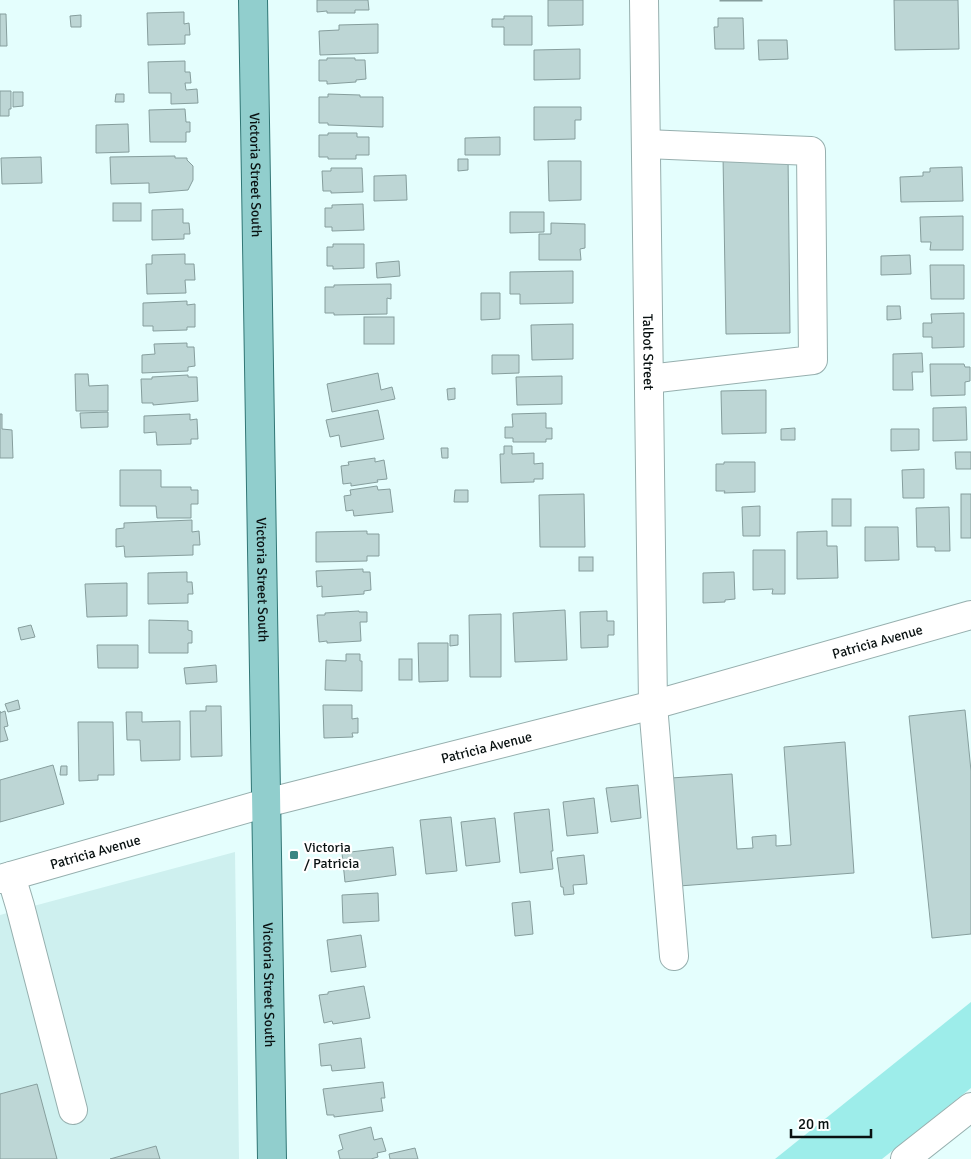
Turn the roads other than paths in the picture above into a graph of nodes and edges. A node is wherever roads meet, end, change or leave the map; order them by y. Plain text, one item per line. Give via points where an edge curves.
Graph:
1 (253, 0) edge
2 (644, 0) edge
3 (646, 144) junction
4 (648, 379) junction
5 (971, 615) edge
6 (653, 705) junction
7 (266, 803) junction
8 (5, 877) edge
9 (674, 956) dead end
10 (971, 1107) edge
11 (72, 1110) dead end
12 (272, 1159) edge
13 (905, 1159) edge

1 - 7 main road, Victoria Street South
2 - 3 street, Talbot Street
3 - 4 street, Talbot Street
3 - 4 street via 811,151 813,360
4 - 6 street, Talbot Street
5 - 6 street, Patricia Avenue
6 - 7 street, Patricia Avenue
6 - 9 street, Talbot Street
7 - 8 street, Patricia Avenue
7 - 12 main road, Victoria Street South
8 - 11 street via 25,924
10 - 13 street

